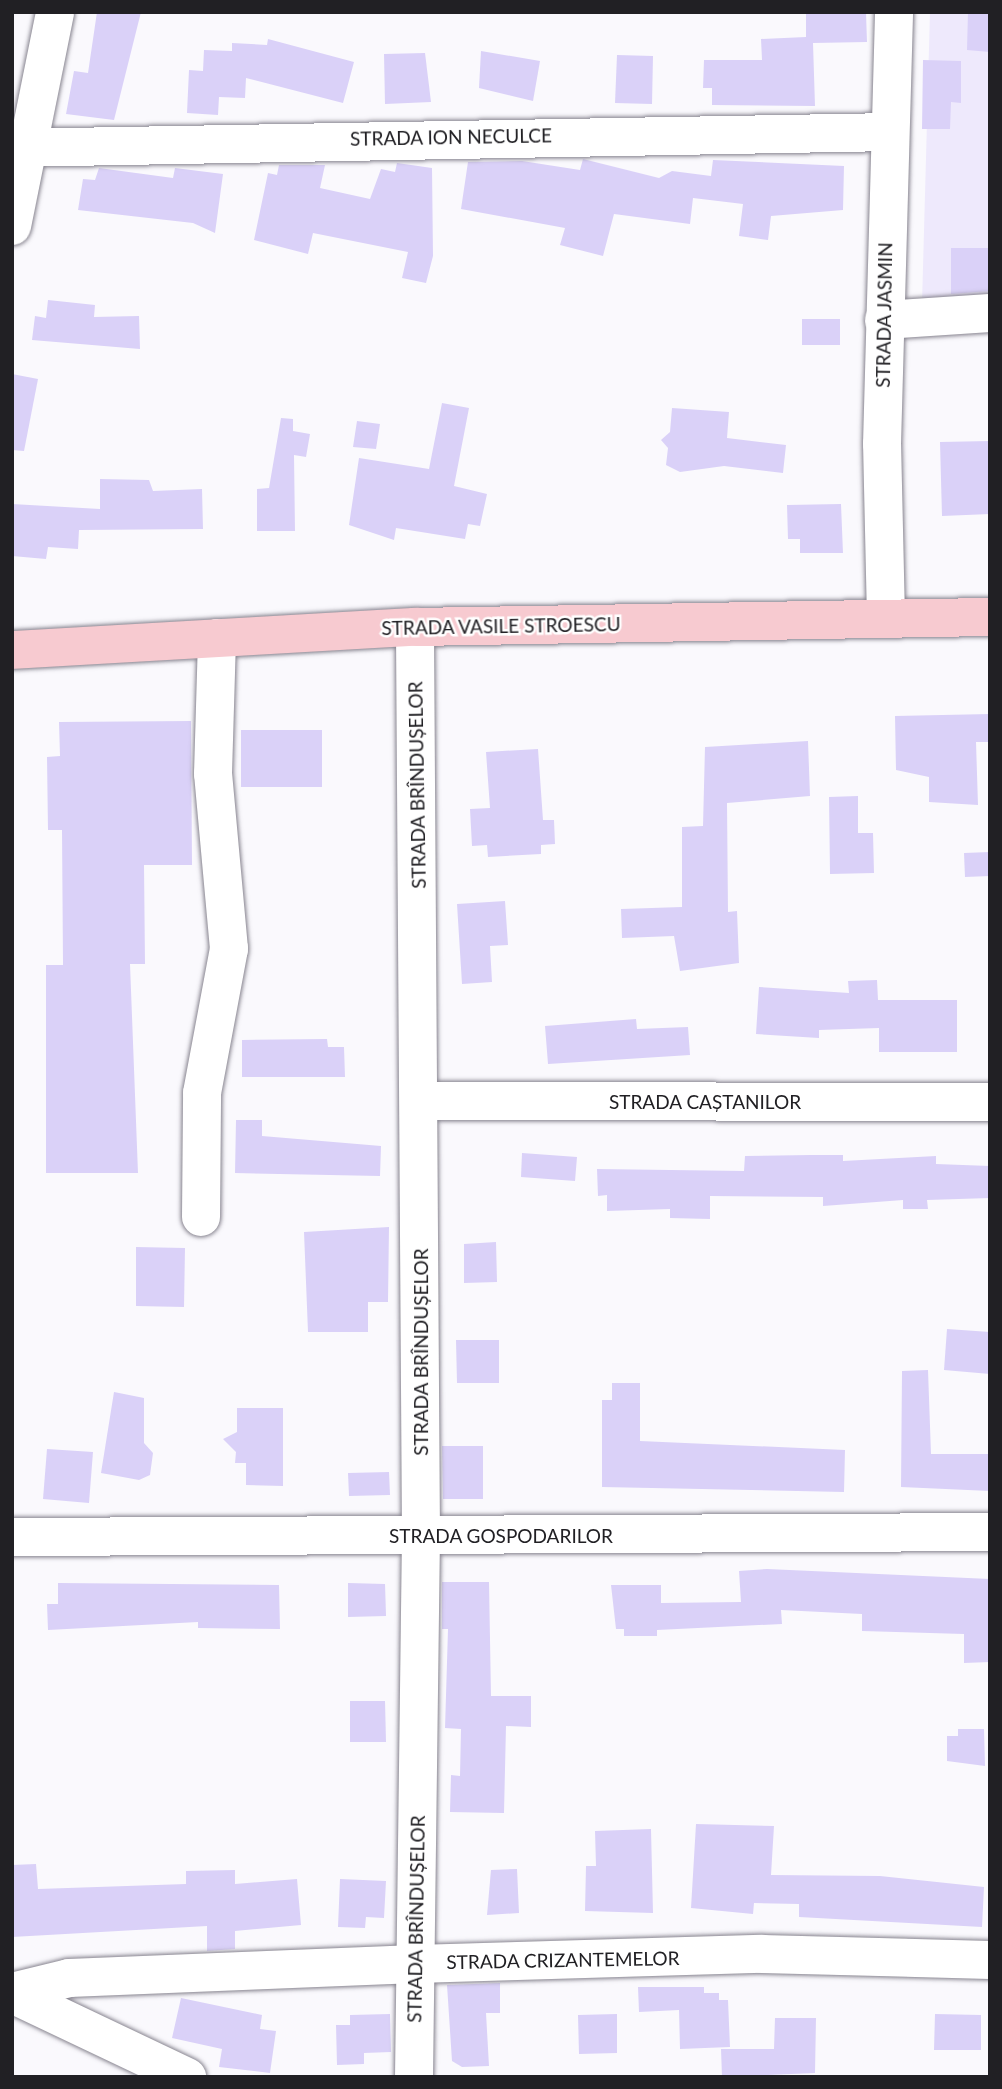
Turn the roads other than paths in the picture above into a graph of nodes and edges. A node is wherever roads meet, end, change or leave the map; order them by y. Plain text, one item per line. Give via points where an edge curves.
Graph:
1 (55, 12) edge
2 (894, 12) edge
3 (890, 132) junction
4 (21, 148) edge
5 (12, 226) edge
6 (990, 313) edge
7 (884, 320) junction
8 (990, 617) edge
9 (887, 618) junction
10 (415, 627) junction
11 (217, 638) junction
12 (12, 650) edge
13 (421, 1101) junction
14 (990, 1102) edge
15 (201, 1217) dead end
16 (990, 1532) edge
17 (12, 1537) edge
18 (422, 1537) junction
19 (990, 1960) edge
20 (416, 1964) junction
21 (12, 1993) edge
22 (187, 2077) edge
23 (414, 2077) edge

1 - 4 street
2 - 3 street, STRADA JASMIN
3 - 4 street, STRADA ION NECULCE
3 - 7 street, STRADA JASMIN
4 - 5 street
6 - 7 street
7 - 9 street, STRADA JASMIN
8 - 9 main road, STRADA VASILE STROESCU
9 - 10 main road, STRADA VASILE STROESCU
10 - 11 main road, STRADA VASILE STROESCU
10 - 13 street, STRADA BRÎNDUȘELOR
11 - 12 main road, STRADA VASILE STROESCU
11 - 15 street via 213,774 229,949 202,1093
13 - 14 street, STRADA CAȘTANILOR
13 - 18 street, STRADA BRÎNDUȘELOR
16 - 18 street, STRADA GOSPODARILOR
17 - 18 street, STRADA GOSPODARILOR
18 - 20 street, STRADA BRÎNDUȘELOR
19 - 20 street, STRADA CRIZANTEMELOR via 762,1954
20 - 21 street, STRADA CRIZANTEMELOR via 68,1978
20 - 23 street, STRADA BRÎNDUȘELOR
21 - 22 street

